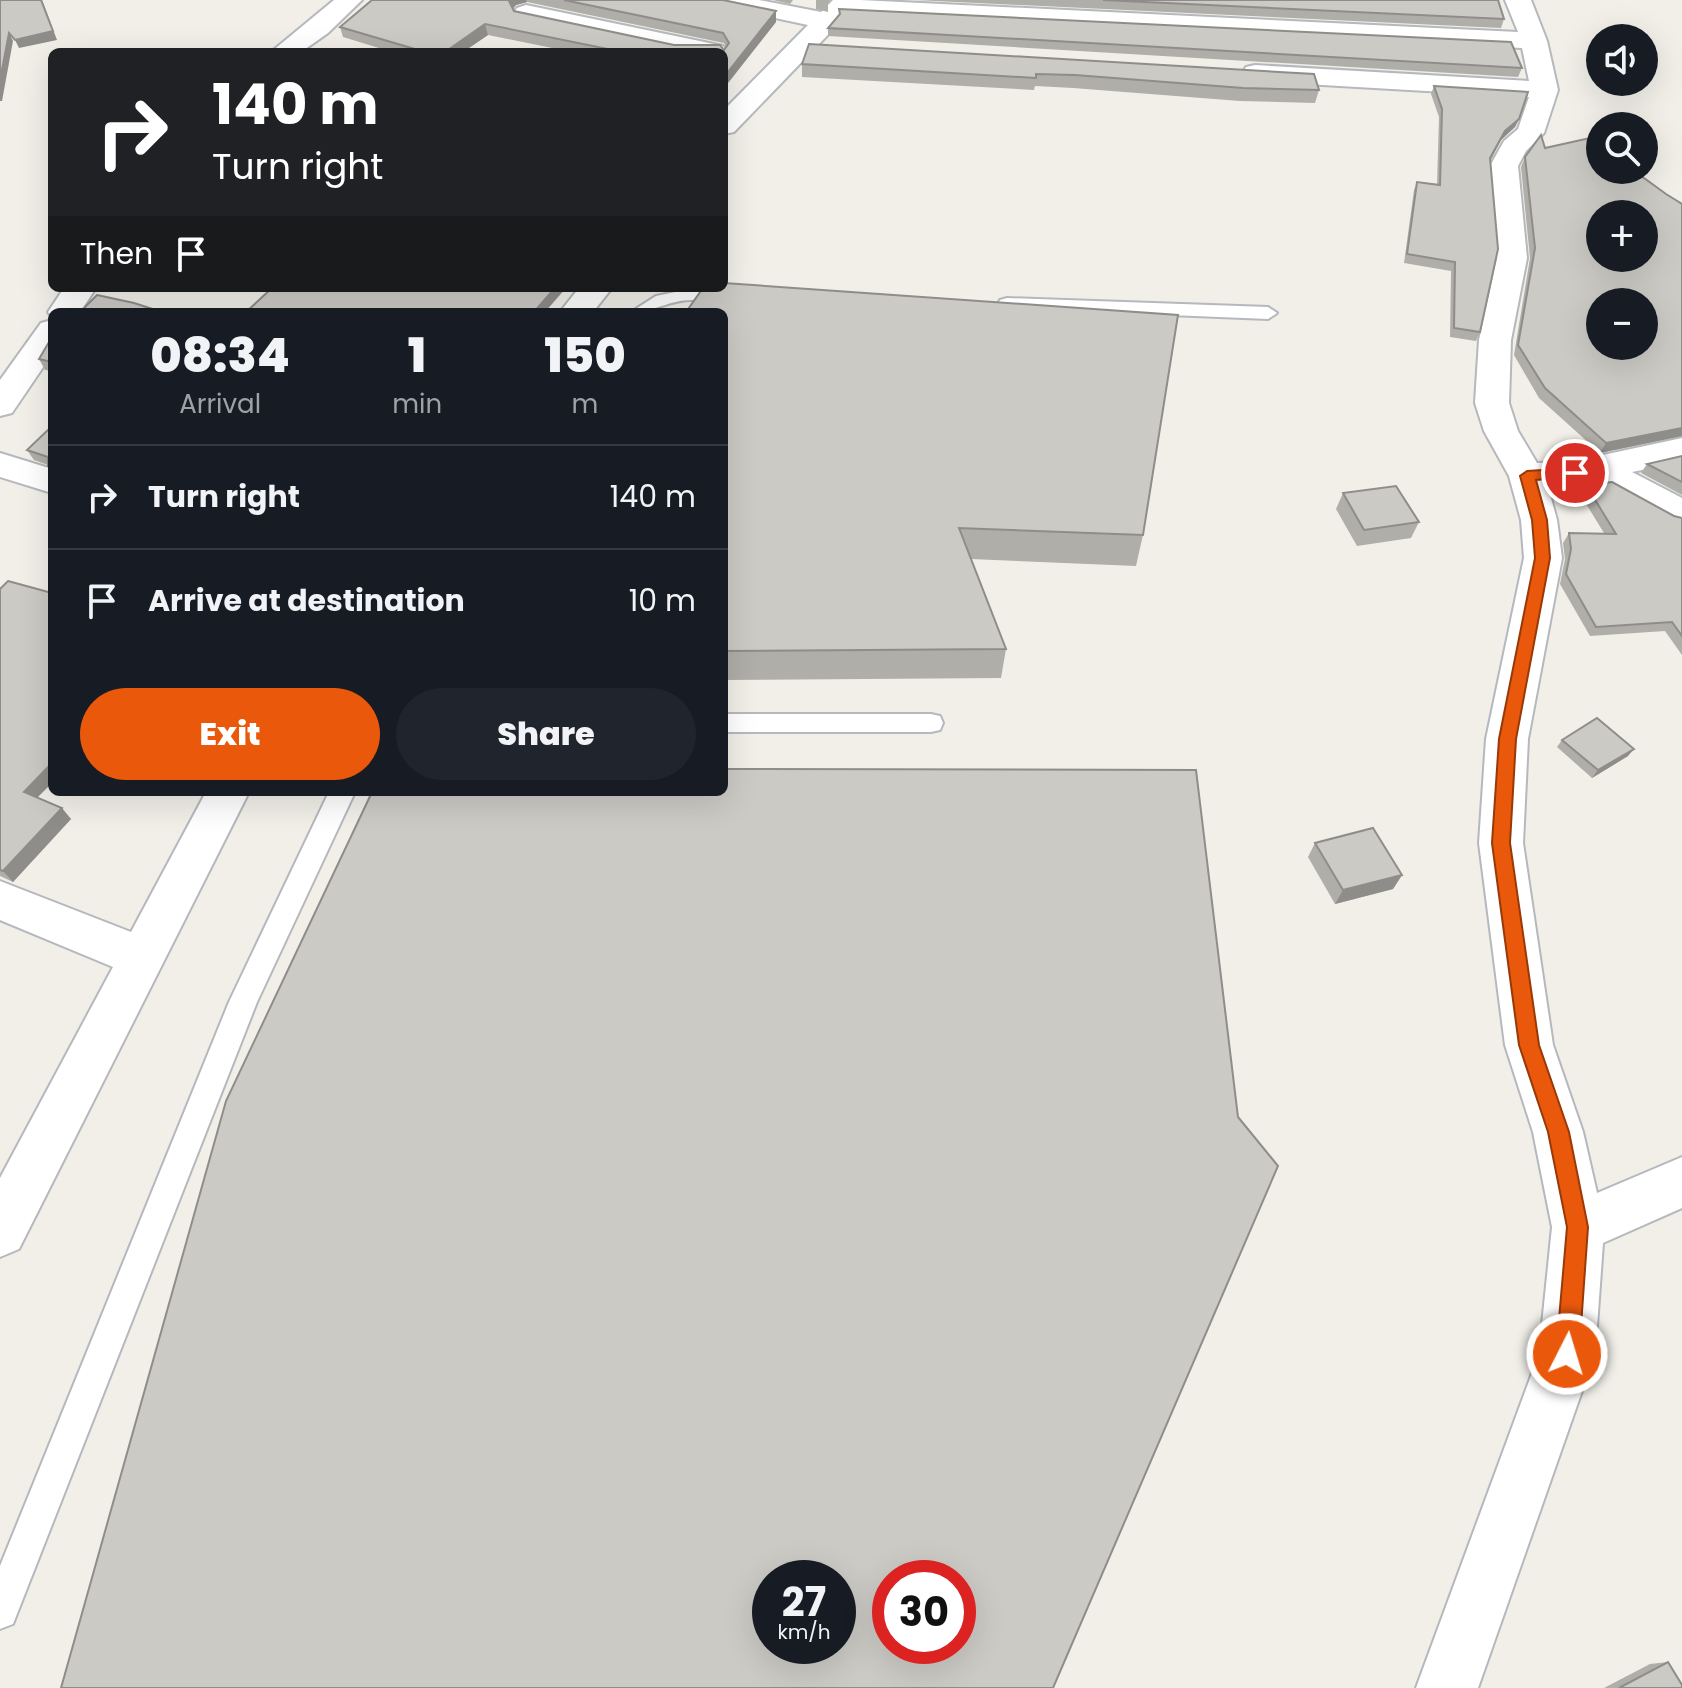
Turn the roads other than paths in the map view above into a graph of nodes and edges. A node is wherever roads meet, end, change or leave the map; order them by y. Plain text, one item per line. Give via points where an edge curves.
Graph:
1 (349, 0) edge
2 (722, 0) edge
3 (1518, 0) edge
4 (837, 9) edge
5 (526, 13) edge
6 (1215, 13) edge
7 (1534, 41) junction
8 (802, 46) junction
9 (290, 48) edge
10 (694, 48) edge
11 (834, 48) edge
12 (732, 56) edge
13 (781, 66) junction
14 (1544, 90) junction
15 (728, 115) edge
16 (593, 292) edge
17 (757, 296) edge
18 (981, 304) edge
19 (579, 308) edge
20 (646, 308) edge
21 (1268, 313) dead end
22 (48, 336) edge
23 (0, 405) edge
24 (1682, 450) edge
25 (0, 465) edge
26 (1597, 469) junction
27 (1527, 476) junction
28 (48, 480) edge
29 (1682, 514) edge
30 (728, 723) edge
31 (931, 723) dead end
32 (226, 796) edge
33 (340, 796) edge
34 (0, 900) edge
35 (141, 957) junction
36 (1682, 1182) edge
37 (1578, 1227) junction
38 (0, 1231) edge
39 (0, 1611) edge
40 (1447, 1688) edge

1 - 9 street
2 - 4 street
3 - 7 street
4 - 6 street
4 - 8 street
5 - 10 street
6 - 7 street
6 - 14 street via 1223,63
7 - 14 street
8 - 11 street
8 - 13 street
12 - 13 street
13 - 15 street
14 - 27 street via 1530,133 1504,166 1512,258 1495,340 1492,403
16 - 19 street
17 - 20 lane via 677,293
18 - 21 lane
22 - 23 street
24 - 26 street
25 - 28 street
26 - 27 street
26 - 29 street
27 - 37 street via 1543,558 1507,739 1501,843 1529,1045 1558,1132
30 - 31 lane
32 - 35 street
33 - 39 lane via 243,1002
34 - 35 street
35 - 38 street
36 - 37 street
37 - 40 street via 1567,1354

